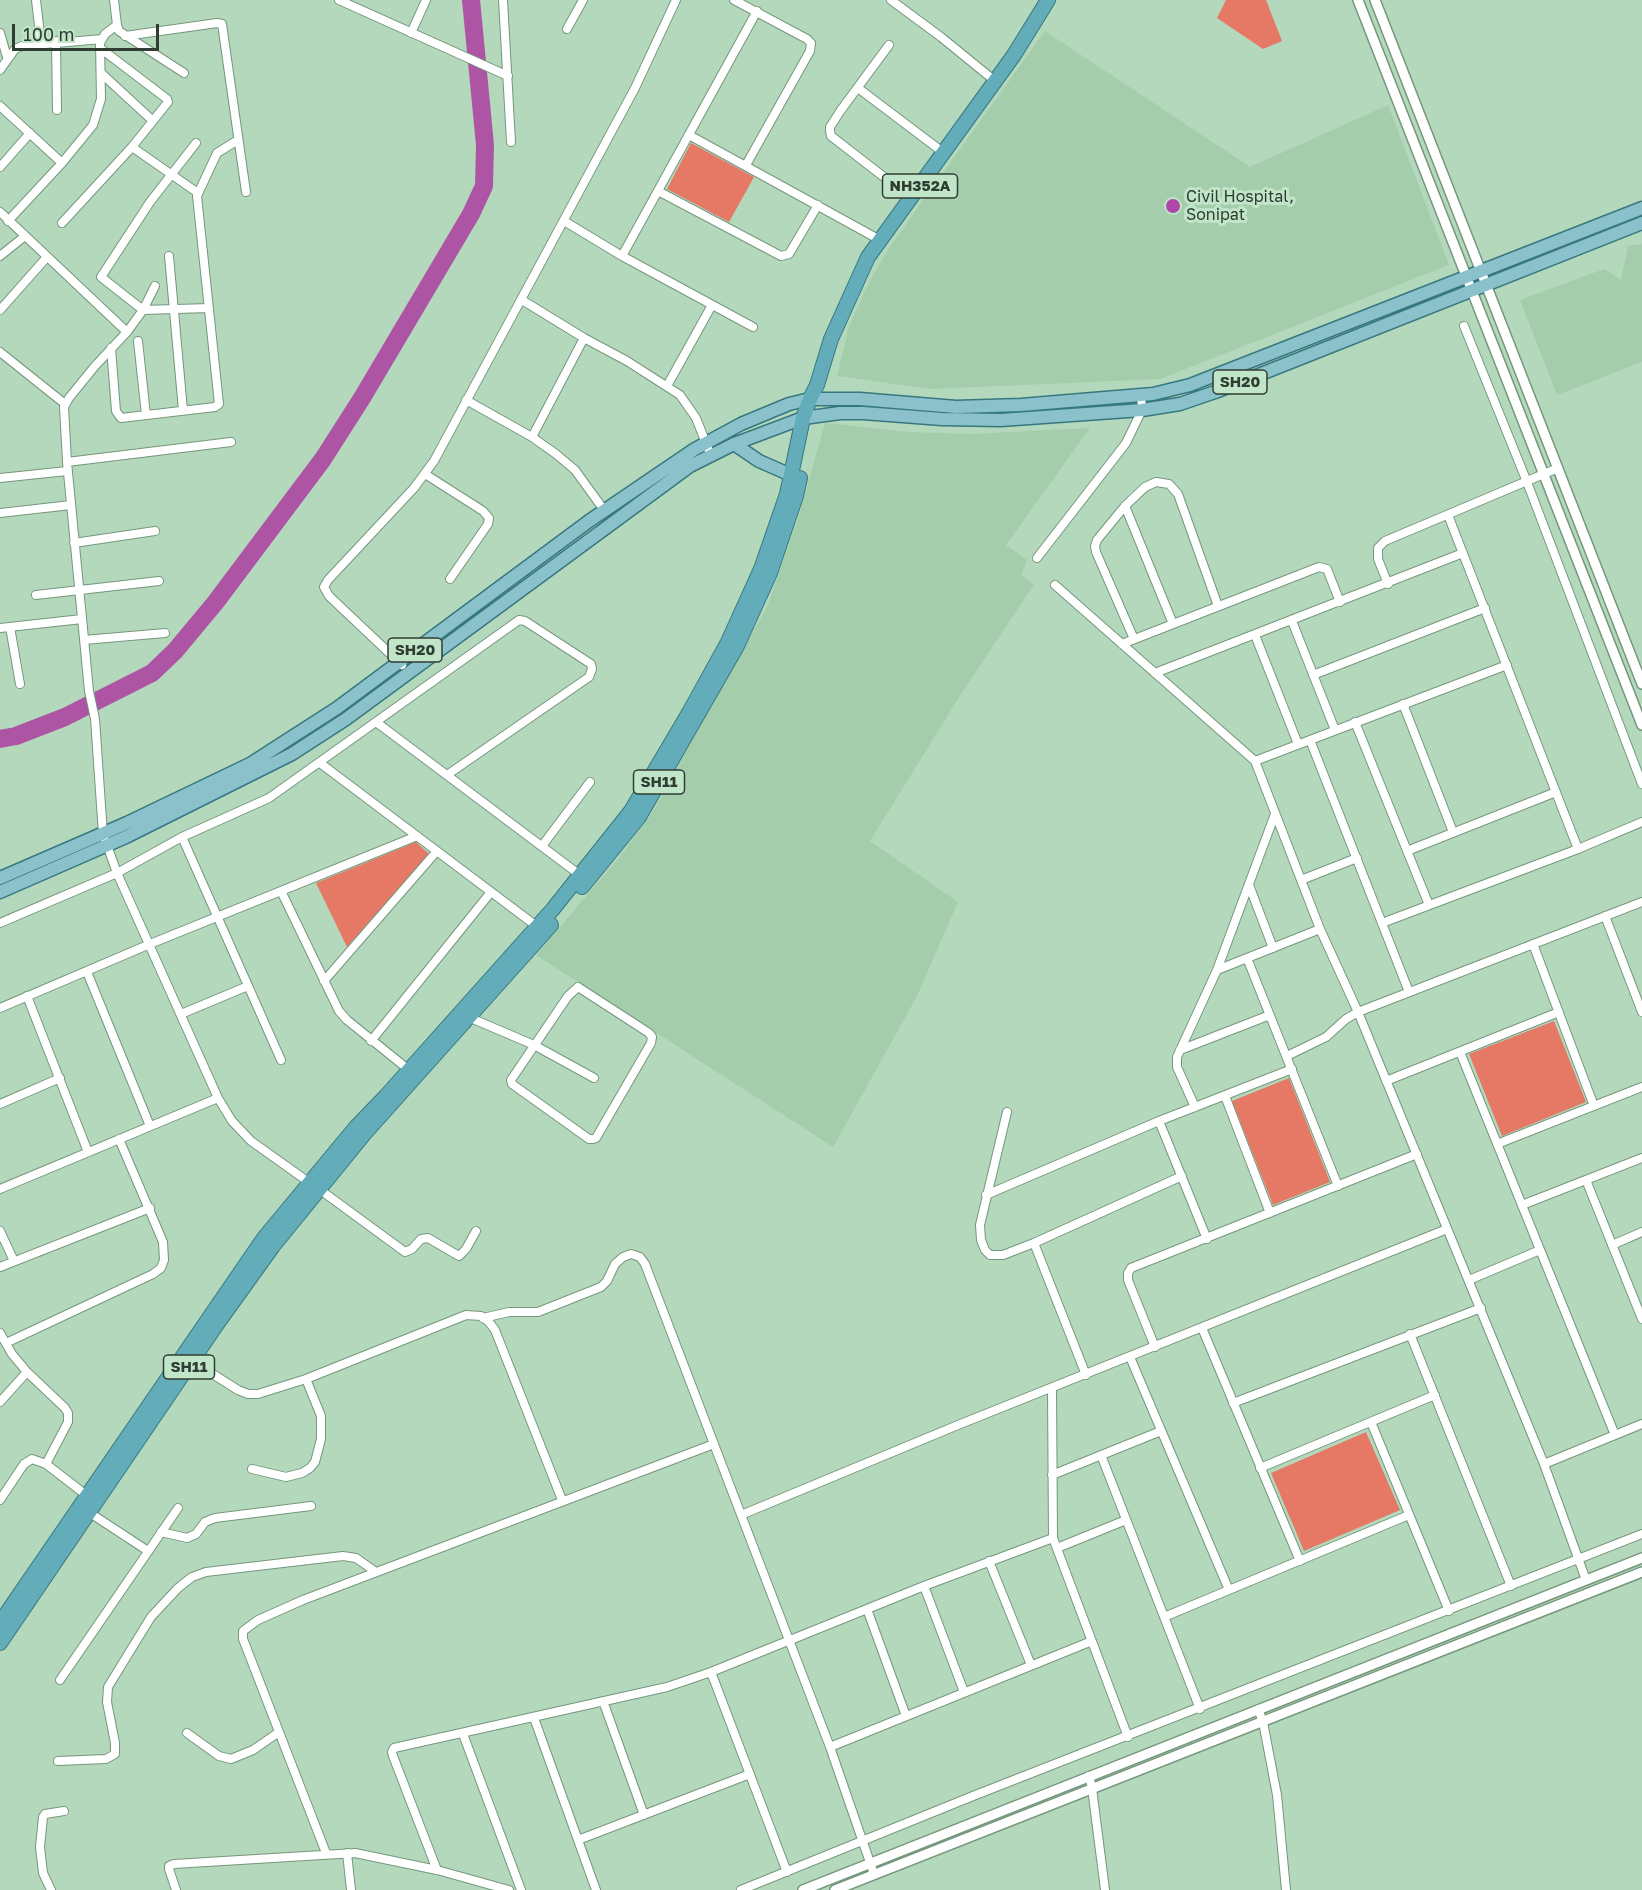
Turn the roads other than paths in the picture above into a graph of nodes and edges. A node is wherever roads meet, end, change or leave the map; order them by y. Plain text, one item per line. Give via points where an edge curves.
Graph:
1 (36, 0) edge
2 (114, 0) edge
3 (339, 0) edge
4 (367, 0) edge
5 (426, 0) edge
6 (503, 0) edge
7 (583, 0) edge
8 (676, 0) edge
9 (734, 0) edge
10 (891, 0) edge
11 (1048, 0) edge
12 (1358, 0) edge
13 (1375, 0) edge
14 (363, 10) junction
15 (757, 11) junction
16 (117, 25) junction
17 (567, 29) dead end
18 (0, 33) edge
19 (411, 33) junction
20 (125, 36) junction
21 (102, 39) junction
22 (56, 42) junction
23 (41, 43) junction
24 (889, 45) dead end
25 (100, 48) junction
26 (7, 57) junction
27 (0, 70) edge
28 (101, 73) junction
29 (184, 73) dead end
30 (508, 76) junction
31 (995, 81) junction
32 (858, 88) junction
33 (0, 106) edge
34 (57, 110) dead end
35 (153, 121) junction
36 (30, 133) junction
37 (689, 135) junction
38 (238, 140) junction
39 (511, 142) dead end
40 (196, 143) dead end
41 (132, 147) junction
42 (944, 153) junction
43 (62, 163) junction
44 (746, 165) junction
45 (0, 167) edge
46 (171, 173) junction
47 (658, 191) junction
48 (246, 192) dead end
49 (198, 193) junction
50 (911, 198) junction
51 (818, 205) junction
52 (1642, 208) edge
53 (0, 212) edge
54 (8, 220) junction
55 (564, 221) junction
56 (62, 223) dead end
57 (1642, 223) edge
58 (25, 236) junction
59 (880, 240) junction
60 (0, 256) edge
61 (169, 256) dead end
62 (622, 256) junction
63 (48, 257) junction
64 (1481, 270) junction
65 (1467, 276) junction
66 (1486, 284) junction
67 (155, 286) dead end
68 (1473, 289) junction
69 (522, 300) junction
70 (712, 304) junction
71 (209, 308) junction
72 (175, 309) junction
73 (0, 310) edge
74 (143, 310) junction
75 (1464, 326) dead end
76 (753, 327) dead end
77 (127, 332) junction
78 (584, 338) junction
79 (138, 341) dead end
80 (111, 348) junction
81 (0, 352) edge
82 (667, 386) junction
83 (814, 394) junction
84 (1141, 395) junction
85 (466, 400) junction
86 (65, 404) junction
87 (183, 410) junction
88 (1142, 410) junction
89 (146, 415) junction
90 (808, 417) junction
91 (532, 437) junction
92 (231, 442) dead end
93 (706, 443) junction
94 (734, 444) junction
95 (711, 456) junction
96 (67, 462) junction
97 (1558, 468) junction
98 (68, 471) junction
99 (425, 474) junction
100 (1545, 474) junction
101 (791, 475) junction
102 (0, 478) edge
103 (1527, 482) junction
104 (71, 505) junction
105 (1125, 506) junction
106 (604, 510) junction
107 (0, 513) edge
108 (1448, 515) junction
109 (155, 531) dead end
110 (74, 543) junction
111 (1463, 553) junction
112 (1037, 558) dead end
113 (450, 579) dead end
114 (159, 581) dead end
115 (1388, 584) junction
116 (1055, 585) dead end
117 (79, 590) junction
118 (36, 595) dead end
119 (1340, 602) junction
120 (1218, 606) junction
121 (1485, 608) junction
122 (82, 619) junction
123 (1292, 621) junction
124 (1173, 624) junction
125 (10, 627) junction
126 (0, 628) edge
127 (165, 633) dead end
128 (1255, 635) junction
129 (1134, 639) junction
130 (84, 640) junction
131 (1122, 644) junction
132 (398, 662) junction
133 (1507, 665) junction
134 (411, 672) junction
135 (1155, 673) junction
136 (1313, 675) junction
137 (20, 684) dead end
138 (1642, 684) edge
139 (1403, 704) junction
140 (1639, 707) edge
141 (376, 722) junction
142 (1355, 722) junction
143 (1642, 724) edge
144 (1335, 730) junction
145 (1310, 740) junction
146 (1298, 744) junction
147 (1255, 761) junction
148 (320, 763) junction
149 (447, 775) junction
150 (590, 782) dead end
151 (1642, 784) edge
152 (1556, 792) junction
153 (1275, 814) junction
154 (1642, 822) edge
155 (1453, 832) junction
156 (417, 836) junction
157 (182, 837) junction
158 (105, 839) junction
159 (542, 846) junction
160 (1578, 849) junction
161 (437, 851) junction
162 (1407, 851) junction
163 (1356, 858) junction
164 (117, 873) junction
165 (580, 875) junction
166 (0, 878) edge
167 (1301, 880) junction
168 (1249, 885) junction
169 (281, 891) junction
170 (0, 892) edge
171 (491, 892) junction
172 (1642, 902) edge
173 (1429, 905) junction
174 (557, 912) junction
175 (1605, 916) junction
176 (219, 918) junction
177 (0, 923) edge
178 (1382, 923) junction
179 (1320, 929) junction
180 (541, 930) junction
181 (150, 944) junction
182 (1533, 944) junction
183 (1273, 948) junction
184 (1247, 958) junction
185 (1217, 970) junction
186 (87, 972) junction
187 (324, 981) junction
188 (248, 986) junction
189 (1409, 992) junction
190 (27, 996) junction
191 (0, 1008) edge
192 (1358, 1012) junction
193 (1559, 1012) junction
194 (1642, 1012) edge
195 (181, 1014) junction
196 (465, 1015) junction
197 (1270, 1015) junction
198 (371, 1041) junction
199 (534, 1045) junction
200 (1180, 1050) junction
201 (1460, 1052) junction
202 (1287, 1056) junction
203 (281, 1060) dead end
204 (410, 1070) junction
205 (1292, 1070) junction
206 (60, 1078) junction
207 (594, 1078) dead end
208 (1386, 1081) junction
209 (1642, 1087) edge
210 (1224, 1096) junction
211 (218, 1098) junction
212 (0, 1104) edge
213 (1594, 1106) junction
214 (1195, 1107) junction
215 (1007, 1112) dead end
216 (377, 1113) junction
217 (1159, 1121) junction
218 (150, 1126) junction
219 (119, 1139) junction
220 (1497, 1144) junction
221 (88, 1152) junction
222 (1417, 1154) junction
223 (1642, 1158) edge
224 (1182, 1176) junction
225 (1586, 1180) junction
226 (315, 1186) junction
227 (1338, 1186) junction
228 (0, 1189) edge
229 (986, 1195) junction
230 (1522, 1205) junction
231 (150, 1208) junction
232 (1270, 1213) junction
233 (1448, 1229) junction
234 (0, 1231) edge
235 (476, 1231) dead end
236 (1642, 1232) edge
237 (1207, 1239) junction
238 (1034, 1243) junction
239 (1612, 1245) junction
240 (1540, 1250) junction
241 (14, 1261) junction
242 (0, 1267) edge
243 (1469, 1280) junction
244 (1481, 1308) junction
245 (483, 1318) junction
246 (1642, 1319) edge
247 (1202, 1328) junction
248 (0, 1333) edge
249 (1410, 1334) junction
250 (6, 1343) junction
251 (1155, 1347) junction
252 (1130, 1357) junction
253 (188, 1358) junction
254 (27, 1372) junction
255 (1086, 1375) junction
256 (306, 1379) junction
257 (1052, 1389) junction
258 (1435, 1395) junction
259 (0, 1402) edge
260 (1233, 1403) junction
261 (1371, 1422) junction
262 (1642, 1424) edge
263 (1161, 1431) junction
264 (1615, 1435) junction
265 (714, 1444) junction
266 (1101, 1455) junction
267 (46, 1464) junction
268 (1544, 1464) junction
269 (1260, 1468) junction
270 (252, 1469) dead end
271 (1052, 1475) junction
272 (0, 1500) edge
273 (562, 1500) junction
274 (88, 1504) junction
275 (311, 1506) dead end
276 (178, 1508) dead end
277 (741, 1515) junction
278 (1409, 1515) junction
279 (1126, 1520) junction
280 (161, 1532) junction
281 (1642, 1534) edge
282 (1053, 1538) junction
283 (1057, 1548) junction
284 (148, 1551) junction
285 (1642, 1558) edge
286 (1578, 1560) junction
287 (989, 1561) junction
288 (1300, 1561) junction
289 (376, 1572) junction
290 (1642, 1572) edge
291 (1586, 1580) junction
292 (924, 1586) junction
293 (1511, 1586) junction
294 (1229, 1590) junction
295 (867, 1609) junction
296 (1449, 1611) junction
297 (2, 1614) edge
298 (1164, 1617) junction
299 (790, 1641) junction
300 (1092, 1641) junction
301 (0, 1643) edge
302 (1031, 1665) junction
303 (711, 1672) junction
304 (60, 1680) dead end
305 (964, 1692) junction
306 (603, 1701) junction
307 (1200, 1709) junction
308 (1258, 1709) junction
309 (906, 1716) junction
310 (534, 1718) junction
311 (1263, 1722) junction
312 (279, 1732) junction
313 (186, 1733) dead end
314 (463, 1734) junction
315 (1128, 1737) junction
316 (830, 1747) junction
317 (58, 1761) dead end
318 (750, 1774) junction
319 (1089, 1776) junction
320 (1092, 1788) junction
321 (64, 1811) dead end
322 (644, 1815) junction
323 (578, 1840) junction
324 (862, 1841) junction
325 (327, 1853) junction
326 (347, 1853) junction
327 (870, 1863) junction
328 (437, 1870) junction
329 (788, 1872) junction
330 (874, 1874) junction
331 (51, 1890) edge
332 (176, 1890) edge
333 (351, 1890) edge
334 (509, 1890) edge
335 (521, 1890) edge
336 (596, 1890) edge
337 (741, 1890) edge
338 (803, 1890) edge
339 (835, 1890) edge
340 (1105, 1890) edge
341 (1286, 1890) edge

1 - 23 street
2 - 16 street
3 - 14 street
4 - 14 street
5 - 19 street
6 - 30 street
7 - 17 street
8 - 55 street via 635,88
9 - 15 street
10 - 31 street
11 - 31 highway, NH352A
12 - 65 street
13 - 64 street
14 - 19 street
15 - 37 street
15 - 44 street via 811,44
16 - 20 street
16 - 21 street
18 - 26 street
19 - 30 street
20 - 29 street
20 - 38 street via 222,24
21 - 22 street
21 - 25 street
22 - 23 street
22 - 34 street
23 - 26 street via 15,49
24 - 32 street
25 - 28 street
25 - 35 street via 167,99
26 - 27 street
28 - 35 street
28 - 43 street via 96,118
30 - 39 street
31 - 42 highway, NH352A
32 - 42 street
32 - 50 street via 830,127 831,136
33 - 36 street
35 - 41 street
36 - 43 street
36 - 45 street
37 - 44 street
37 - 47 street
38 - 48 street
38 - 49 street via 217,153
40 - 46 street
41 - 46 street
41 - 56 street
42 - 50 highway, NH352A
43 - 54 street
44 - 51 street
46 - 49 street
46 - 74 street via 101,277
47 - 51 street via 782,256 789,254
47 - 62 street
49 - 71 street
50 - 59 highway, NH352A
51 - 59 street
52 - 64 main road, SH20
53 - 54 street
54 - 58 street
55 - 62 street
55 - 69 street
57 - 66 main road, SH20
58 - 60 street
58 - 63 street
59 - 83 highway, NH352A via 831,339
61 - 72 street
62 - 70 street
63 - 73 street
63 - 77 street
64 - 65 main road, SH20
64 - 66 street
65 - 68 street
65 - 84 main road, SH20 via 1190,385
66 - 68 main road, SH20
66 - 97 street
67 - 74 street
68 - 88 main road, SH20 via 1218,391 1180,404
68 - 100 street
69 - 78 street
69 - 85 street
70 - 76 street
70 - 82 street
71 - 72 street
71 - 87 street via 219,404
72 - 74 street
72 - 87 street
74 - 77 street
75 - 103 street
77 - 80 street
78 - 82 street
78 - 91 street
79 - 89 street
80 - 86 street
80 - 89 street via 117,415
81 - 86 street
82 - 93 street via 688,405
83 - 84 main road, SH20 via 956,407
83 - 90 highway, SH11
83 - 93 main road, SH20
84 - 88 street
85 - 91 street
85 - 99 street
86 - 96 street
87 - 89 street
88 - 90 main road, SH20 via 1001,420 863,413
88 - 112 street via 1126,443
90 - 94 main road, SH20
90 - 101 highway, SH11
90 - 174 highway, SH11 via 796,496 770,573 737,646 639,817
91 - 106 street via 575,470
92 - 96 street
93 - 95 street
93 - 106 main road, SH20
94 - 95 main road, SH20
94 - 101 main road
95 - 134 main road, SH20 via 690,466
96 - 98 street
97 - 100 street
97 - 138 street
98 - 102 street
98 - 104 street
99 - 113 street via 489,518
99 - 132 street via 324,587
100 - 103 street
100 - 140 street
101 - 165 highway, SH11 via 761,569 728,642 631,811
103 - 108 street
103 - 151 street
104 - 107 street
104 - 110 street
105 - 120 street via 1145,487 1156,482 1169,484 1178,494
105 - 124 street
105 - 129 street via 1095,546
106 - 132 main road, SH20
108 - 111 street
108 - 115 street via 1385,541 1378,548 1378,560
109 - 110 street
110 - 117 street
111 - 115 street
111 - 121 street
114 - 117 street
115 - 119 street
116 - 131 street
117 - 118 street
117 - 122 street
119 - 120 street via 1323,567
119 - 123 street
120 - 124 street
121 - 133 street
121 - 136 street
122 - 125 street
122 - 130 street
123 - 128 street
123 - 136 street
124 - 129 street
125 - 126 street
125 - 137 street
127 - 130 street
128 - 135 street
128 - 146 street
129 - 131 street
130 - 158 street
131 - 135 street
132 - 134 street
132 - 158 main road, SH20 via 337,708 250,764
133 - 139 street
133 - 152 street
134 - 158 main road, SH20 via 292,754 243,780
135 - 147 street
136 - 144 street
139 - 142 street
139 - 155 street
140 - 143 street
141 - 148 street
141 - 149 street
141 - 149 street via 519,620 591,664 589,676
142 - 144 street
142 - 162 street
144 - 145 street
145 - 146 street
145 - 163 street
146 - 147 street
147 - 153 street
148 - 156 street
148 - 157 street via 269,798
149 - 159 street
150 - 159 street
152 - 155 street
152 - 160 street
153 - 167 street
153 - 168 street
154 - 160 street
155 - 162 street
156 - 161 street
156 - 169 street
157 - 164 street
157 - 176 street
158 - 164 street
158 - 166 main road, SH20
158 - 170 main road, SH20
159 - 165 street
160 - 173 street
161 - 171 street
161 - 187 street
162 - 173 street
163 - 167 street
163 - 178 street
164 - 177 street
164 - 181 street
165 - 174 highway, SH11
167 - 179 street
168 - 183 street
168 - 185 street
169 - 176 street
169 - 187 street
171 - 180 street
171 - 198 street
172 - 175 street
173 - 178 street
174 - 180 highway, SH11
175 - 182 street
175 - 194 street
176 - 181 street
176 - 188 street
178 - 189 street
179 - 183 street
179 - 192 street
180 - 196 highway, SH11
181 - 186 street
181 - 195 street
182 - 189 street
182 - 193 street
183 - 184 street
184 - 185 street
184 - 197 street
185 - 200 street
186 - 190 street
186 - 218 street
187 - 198 street via 339,1011
188 - 195 street
188 - 203 street
189 - 192 street
190 - 191 street
190 - 206 street
192 - 202 street via 1326,1037
192 - 208 street
193 - 201 street
193 - 213 street
195 - 211 street
196 - 199 street
196 - 204 highway, SH11
196 - 216 highway, SH11
197 - 200 street
197 - 202 street
198 - 204 street
199 - 199 street via 512,1076 512,1084 593,1140 652,1037 578,987
199 - 207 street
200 - 214 street via 1177,1067
201 - 208 street
201 - 220 street
202 - 205 street
204 - 216 highway, SH11
205 - 210 street
205 - 227 street
206 - 212 street
206 - 221 street
208 - 222 street
209 - 213 street
210 - 214 street
210 - 232 street
211 - 218 street
211 - 226 street via 245,1136
213 - 220 street
214 - 217 street
215 - 229 street
216 - 226 highway, SH11
217 - 224 street
217 - 229 street
218 - 219 street
219 - 221 street
219 - 231 street
220 - 230 street
221 - 228 street
222 - 227 street
222 - 233 street
223 - 225 street
224 - 237 street
224 - 238 street
225 - 230 street
225 - 239 street
226 - 235 street via 405,1252 425,1238 459,1256
226 - 253 highway, SH11
227 - 232 street
229 - 238 street via 980,1231 985,1250 996,1256
230 - 240 street
231 - 241 street
231 - 250 street via 165,1250 161,1268
232 - 237 street
233 - 243 street
233 - 247 street
234 - 241 street
236 - 239 street
237 - 251 street via 1128,1273
238 - 255 street
239 - 246 street
240 - 243 street
240 - 264 street
241 - 242 street
243 - 244 street
244 - 249 street
244 - 268 street
245 - 256 street via 466,1315
245 - 265 street via 544,1311 600,1287 623,1257 640,1257
245 - 273 street via 495,1330
247 - 251 street
247 - 260 street
248 - 250 street
249 - 258 street
249 - 260 street
250 - 254 street
251 - 252 street
252 - 255 street
252 - 263 street
253 - 256 street via 248,1394
253 - 274 highway, SH11
254 - 259 street
254 - 267 street via 68,1413 68,1422
255 - 257 street
256 - 270 street via 321,1416 315,1462 302,1473 286,1477
257 - 271 street
257 - 277 street
258 - 261 street
258 - 293 street
260 - 269 street
261 - 269 street
261 - 278 street
262 - 264 street
263 - 266 street
263 - 294 street
264 - 268 street
265 - 273 street
265 - 277 street
266 - 271 street
266 - 279 street
267 - 272 street via 27,1460
267 - 274 street
268 - 286 street
269 - 288 street
271 - 282 street
273 - 289 street
274 - 284 street
274 - 297 highway, SH11
274 - 301 highway, SH11
275 - 280 street via 215,1518 187,1538
276 - 280 street
277 - 299 street
278 - 288 street
278 - 296 street
279 - 283 street
279 - 298 street
280 - 284 street
281 - 286 street
282 - 283 street
282 - 287 street
283 - 300 street
284 - 304 street
285 - 291 street
286 - 291 street
286 - 293 street
287 - 292 street
287 - 302 street
288 - 294 street
289 - 312 street via 285,1608 243,1631
289 - 317 street via 356,1558 343,1556 206,1572 192,1577 151,1617 108,1687 115,1754 105,1759
290 - 311 street
291 - 308 street
292 - 295 street
292 - 305 street
293 - 296 street
294 - 298 street
295 - 299 street
295 - 309 street
296 - 307 street
298 - 307 street
299 - 303 street
299 - 316 street
300 - 302 street
300 - 315 street
302 - 305 street
303 - 306 street via 667,1687
303 - 318 street
305 - 309 street
306 - 310 street
306 - 322 street
307 - 315 street
308 - 311 street
308 - 319 street
309 - 316 street
310 - 314 street
310 - 323 street
311 - 320 street
311 - 341 street
312 - 313 street via 253,1750 231,1758 219,1756
312 - 325 street
314 - 328 street via 400,1746 392,1752
314 - 335 street
315 - 324 street
316 - 324 street
318 - 322 street
318 - 329 street
319 - 320 street
319 - 327 street
320 - 330 street
320 - 340 street
321 - 331 street via 43,1817 40,1847 43,1873
322 - 323 street
323 - 336 street
324 - 327 street
324 - 329 street
325 - 326 street
325 - 332 street via 174,1864 169,1869
326 - 328 street
326 - 333 street
327 - 330 street
327 - 338 street
328 - 334 street
329 - 337 street
330 - 339 street

